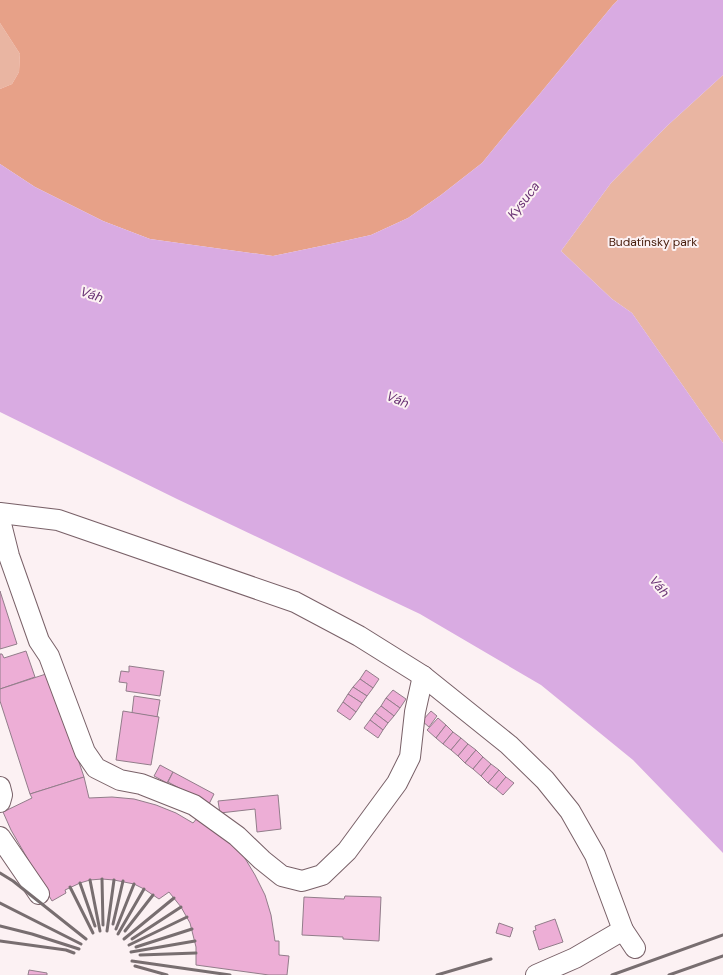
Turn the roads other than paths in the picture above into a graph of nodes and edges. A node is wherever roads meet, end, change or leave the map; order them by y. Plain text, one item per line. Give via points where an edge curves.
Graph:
1 (0, 513) edge
2 (0, 520) edge
3 (423, 676) junction
4 (0, 787) edge
5 (0, 802) edge
6 (0, 837) edge
7 (39, 894) dead end
8 (623, 930) junction
9 (635, 948) dead end
10 (536, 975) edge

1 - 3 lane via 58,520 295,602 359,636
2 - 3 lane via 9,556 39,641 49,656 85,752 96,768 120,780 141,784 194,805 237,836 282,876 302,881 322,875 347,851 397,783 410,757 415,712
3 - 8 lane via 509,745 545,780 570,811 595,855
4 - 5 lane
6 - 7 lane
8 - 9 lane
8 - 10 lane via 575,958

